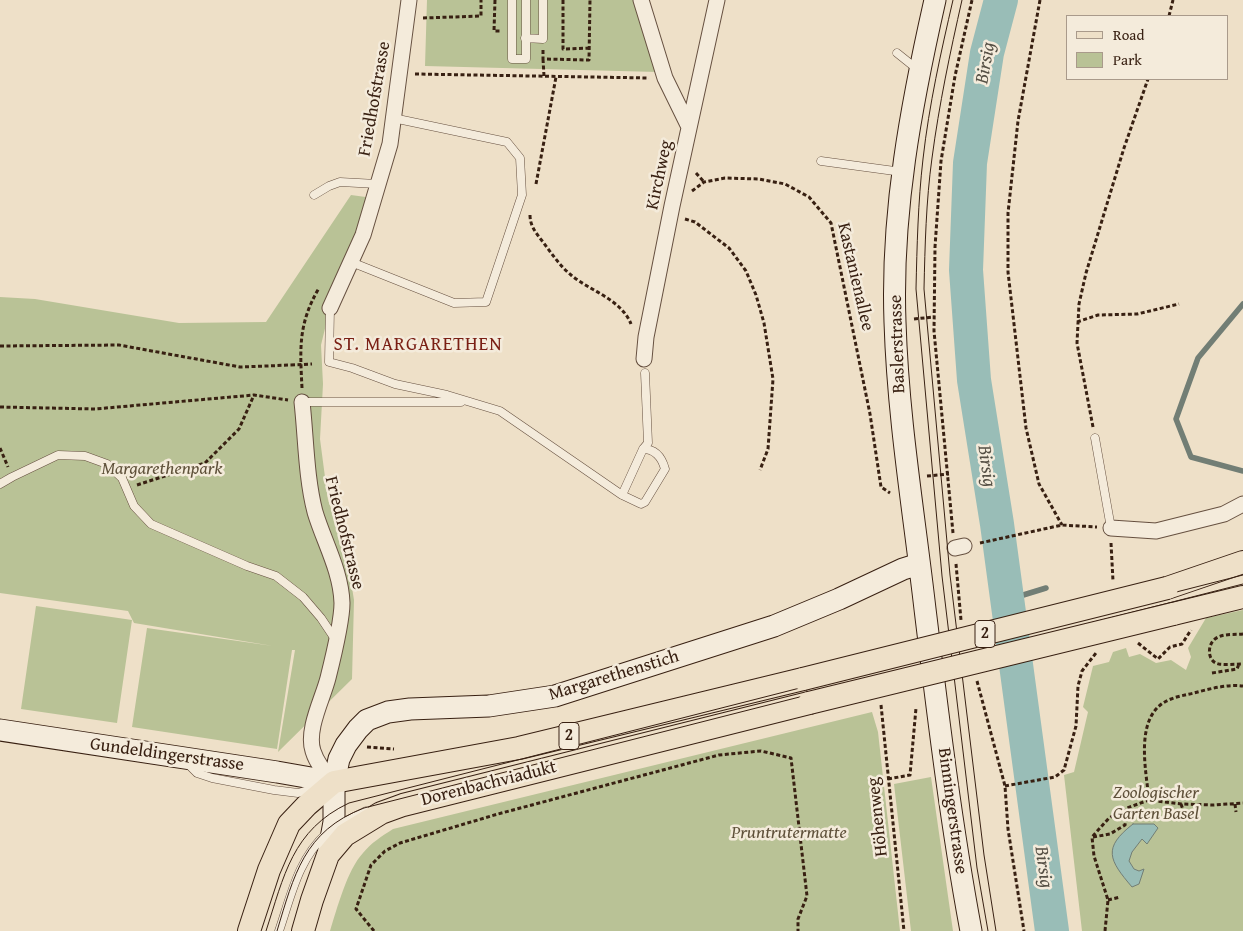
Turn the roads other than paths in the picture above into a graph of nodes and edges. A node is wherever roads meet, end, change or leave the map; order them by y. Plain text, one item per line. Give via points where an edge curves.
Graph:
1 (409, 0) edge
2 (512, 0) edge
3 (526, 0) edge
4 (543, 0) edge
5 (641, 0) edge
6 (717, 0) edge
7 (934, 0) edge
8 (525, 38) junction
9 (897, 53) dead end
10 (919, 71) junction
11 (393, 118) junction
12 (689, 127) junction
13 (820, 161) dead end
14 (902, 172) junction
15 (377, 184) junction
16 (314, 195) dead end
17 (351, 262) junction
18 (330, 308) joint
19 (645, 366) joint
20 (302, 402) joint
21 (471, 402) junction
22 (1095, 438) road end
23 (643, 449) junction
24 (0, 484) edge
25 (622, 495) junction
26 (1243, 504) edge
27 (1111, 528) joint
28 (1243, 562) edge
29 (919, 564) junction
30 (1201, 585) dead end
31 (1167, 588) junction
32 (1208, 596) dead end
33 (1243, 597) edge
34 (1173, 614) junction
35 (336, 641) junction
36 (935, 690) joint
37 (0, 730) edge
38 (334, 782) junction
39 (403, 805) junction
40 (334, 827) junction
41 (328, 855) junction
42 (249, 931) edge
43 (279, 931) edge
44 (303, 931) edge
45 (971, 931) edge

1 - 11 street, Friedhofstrasse
2 - 8 lane via 512,60 526,60
3 - 8 lane
4 - 8 lane via 543,39
5 - 12 street via 665,78
6 - 12 street, Kirchweg
7 - 10 main road, Baslerstrasse
9 - 10 lane
10 - 14 main road, Baslerstrasse
11 - 15 street, Friedhofstrasse via 390,144
11 - 17 lane via 507,142 520,158 522,195 486,302 454,303
12 - 19 street, Kirchweg via 646,337
13 - 14 lane
14 - 29 main road, Baslerstrasse via 895,320 900,411 918,486
15 - 16 lane via 340,182
15 - 17 street, Friedhofstrasse via 364,235
17 - 18 street, Friedhofstrasse
18 - 21 lane, Friedhofstrasse via 329,362 394,384
19 - 23 lane via 648,443
20 - 21 lane
20 - 35 street, Friedhofstrasse via 311,493 338,575 342,603
21 - 25 lane via 500,410
22 - 27 lane
23 - 25 lane
23 - 25 lane via 652,450 660,456 665,469 645,502 641,504
24 - 35 lane via 58,455 85,456 107,464 122,478 134,506 151,524 276,576 303,597
26 - 27 street via 1224,514 1156,531
28 - 31 main road, 2
29 - 36 main road, Baslerstrasse
29 - 38 main road, Margarethenstich via 774,626 555,696 489,706 388,712 367,720 358,729 340,759
30 - 31 lane via 1184,590
31 - 38 main road, Dorenbachviadukt / 2, bridge via 519,748
32 - 34 lane
33 - 34 main road, 2
34 - 39 main road, Dorenbachviadukt / 2, bridge
35 - 38 street, Friedhofstrasse via 311,735 312,750 321,768
36 - 45 main road, Binningerstrasse
37 - 38 main road, Gundeldingerstrasse
38 - 40 main road, Margarethenstich
38 - 42 main road via 289,824 269,870
39 - 40 lane via 372,808
39 - 41 main road, Dorenbachviadukt / 2 via 381,813 345,836
40 - 41 main road, Margarethenstich
40 - 43 lane via 304,860
41 - 44 main road, 2

